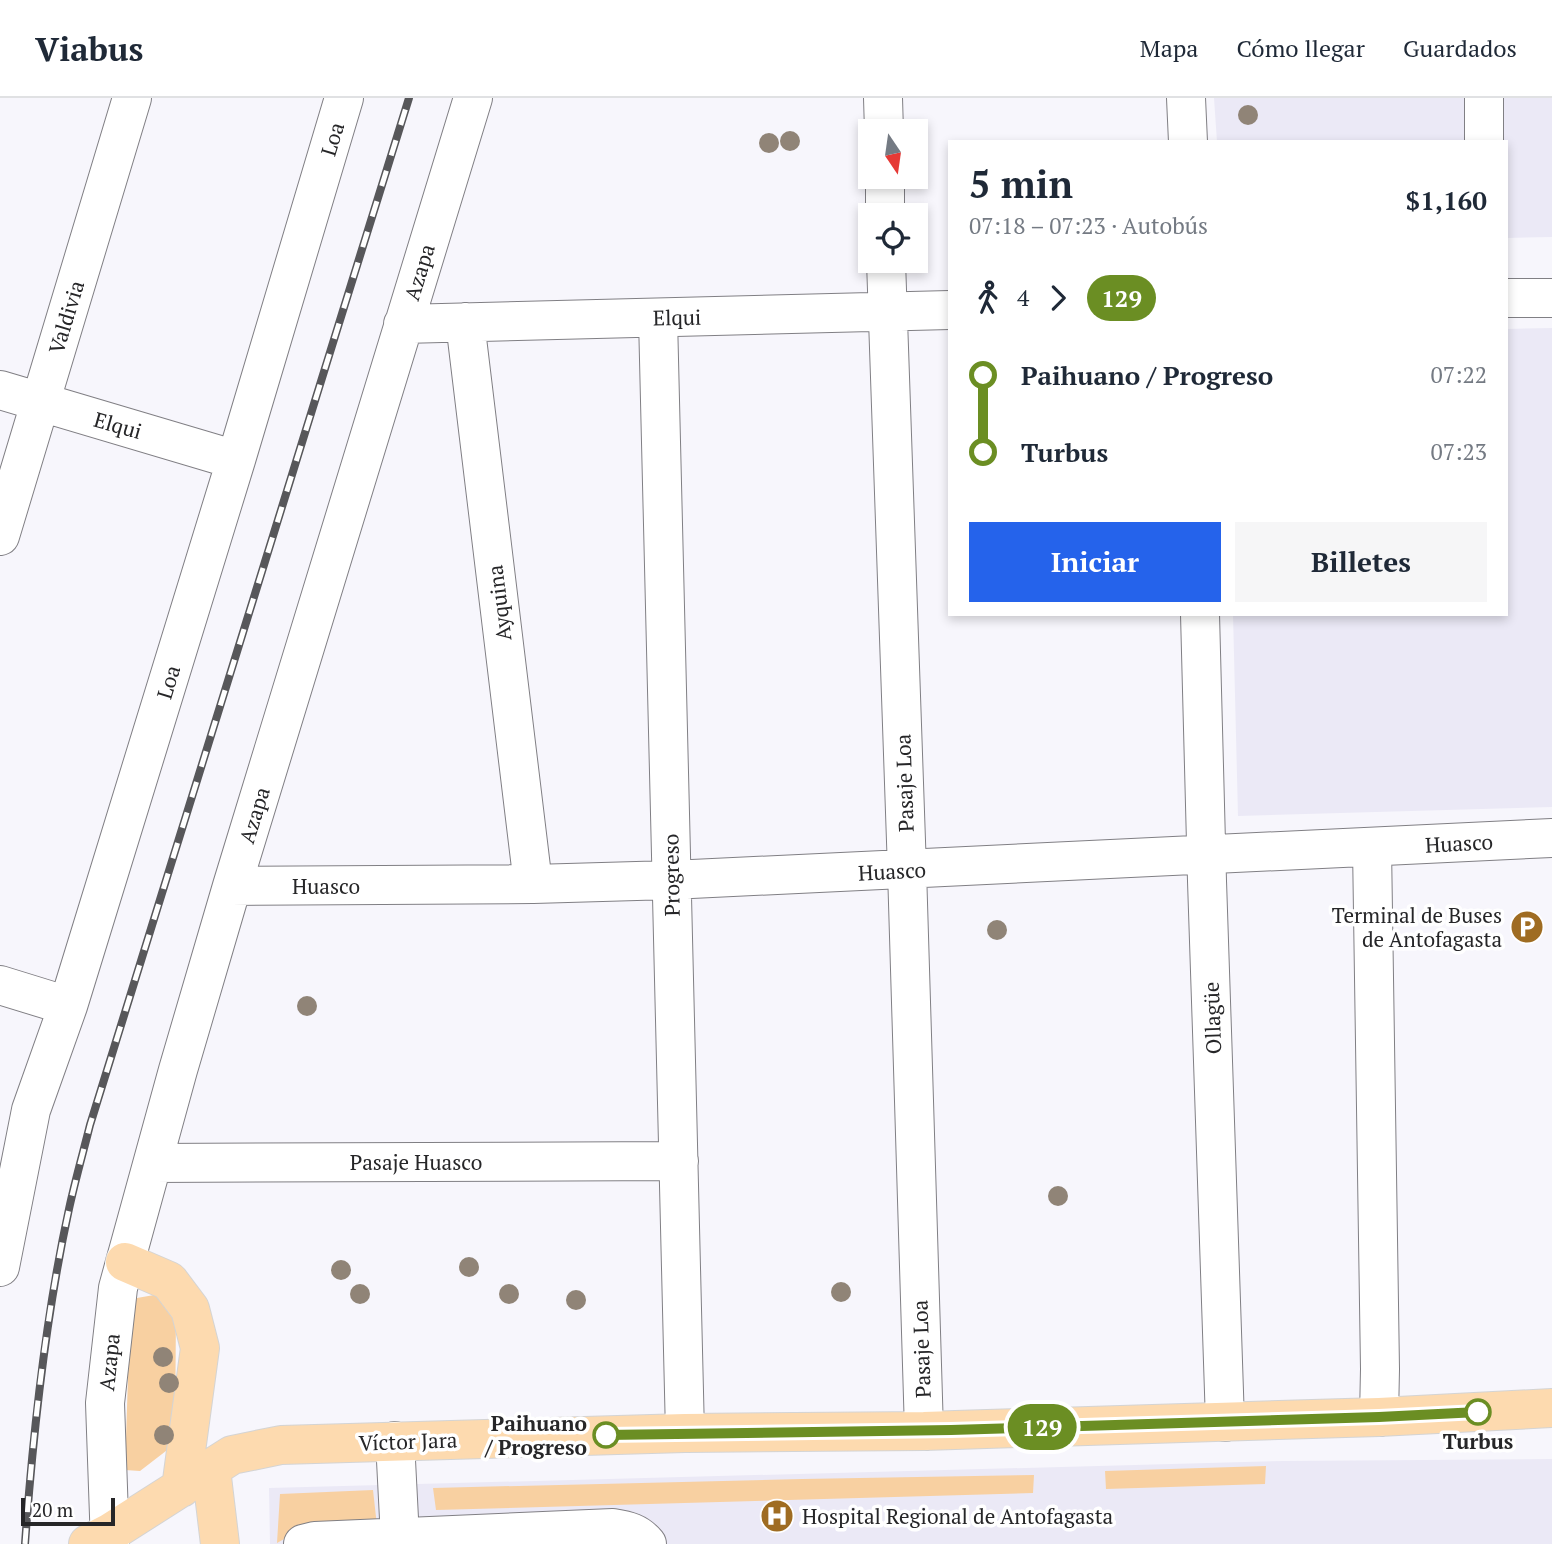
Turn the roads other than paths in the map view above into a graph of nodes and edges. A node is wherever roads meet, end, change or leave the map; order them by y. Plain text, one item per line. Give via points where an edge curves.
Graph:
1 (132, 98) edge
2 (344, 98) edge
3 (473, 98) edge
4 (883, 98) edge
5 (1186, 98) edge
6 (1484, 98) edge
7 (884, 119) edge
8 (1188, 140) edge
9 (1484, 140) edge
10 (887, 273) edge
11 (1508, 298) edge
12 (1552, 298) edge
13 (948, 310) edge
14 (888, 312) junction
15 (658, 318) junction
16 (465, 323) junction
17 (403, 324) junction
18 (0, 390) edge
19 (40, 402) junction
20 (236, 460) junction
21 (0, 536) edge
22 (1200, 616) edge
23 (1552, 838) edge
24 (1371, 847) junction
25 (1206, 855) junction
26 (907, 870) junction
27 (671, 880) junction
28 (533, 884) junction
29 (232, 886) junction
30 (0, 985) edge
31 (68, 1006) junction
32 (679, 1161) junction
33 (153, 1163) junction
34 (125, 1262) junction
35 (0, 1267) edge
36 (1552, 1408) edge
37 (1379, 1417) junction
38 (1226, 1422) junction
39 (924, 1431) junction
40 (685, 1433) junction
41 (395, 1441) junction
42 (196, 1479) junction
43 (400, 1538) junction
44 (103, 1540) edge
45 (220, 1544) edge
46 (303, 1544) edge
47 (648, 1544) edge

1 - 19 street, Valdivia
2 - 20 street, Loa
3 - 17 street, Azapa
4 - 7 street
5 - 8 street
6 - 9 street
10 - 14 street, Pasaje Loa
11 - 12 street
13 - 14 street, Elqui
14 - 15 street, Elqui
14 - 26 street, Pasaje Loa
15 - 16 street, Elqui
15 - 27 street, Progreso
16 - 17 street, Elqui
16 - 28 street, Ayquina
17 - 29 street, Azapa
18 - 19 street, Elqui
19 - 20 street, Elqui
19 - 21 street, Valdivia
20 - 31 street, Loa
22 - 25 street, Ollagüe
23 - 24 street, Huasco
24 - 25 street, Huasco
24 - 37 street
25 - 26 street, Huasco
25 - 38 street, Ollagüe
26 - 27 street, Huasco
26 - 39 street, Pasaje Loa
27 - 28 street, Huasco
27 - 32 street, Progreso
28 - 29 street, Huasco
29 - 33 street, Azapa
30 - 31 street
31 - 35 street, Loa via 31,1110
32 - 33 street, Pasaje Huasco
32 - 40 street, Progreso
33 - 34 street, Azapa
34 - 42 main road via 169,1281 190,1309 200,1348
34 - 44 street, Azapa via 105,1403
36 - 37 main road, Víctor Jara
37 - 38 main road, Víctor Jara
38 - 39 main road, Víctor Jara
39 - 40 main road, Víctor Jara
40 - 41 main road, Víctor Jara
41 - 42 main road, Víctor Jara via 281,1445 232,1455
41 - 43 street
42 - 44 main road, Víctor Jara
42 - 45 main road
43 - 46 street
43 - 47 street via 613,1528 638,1535

